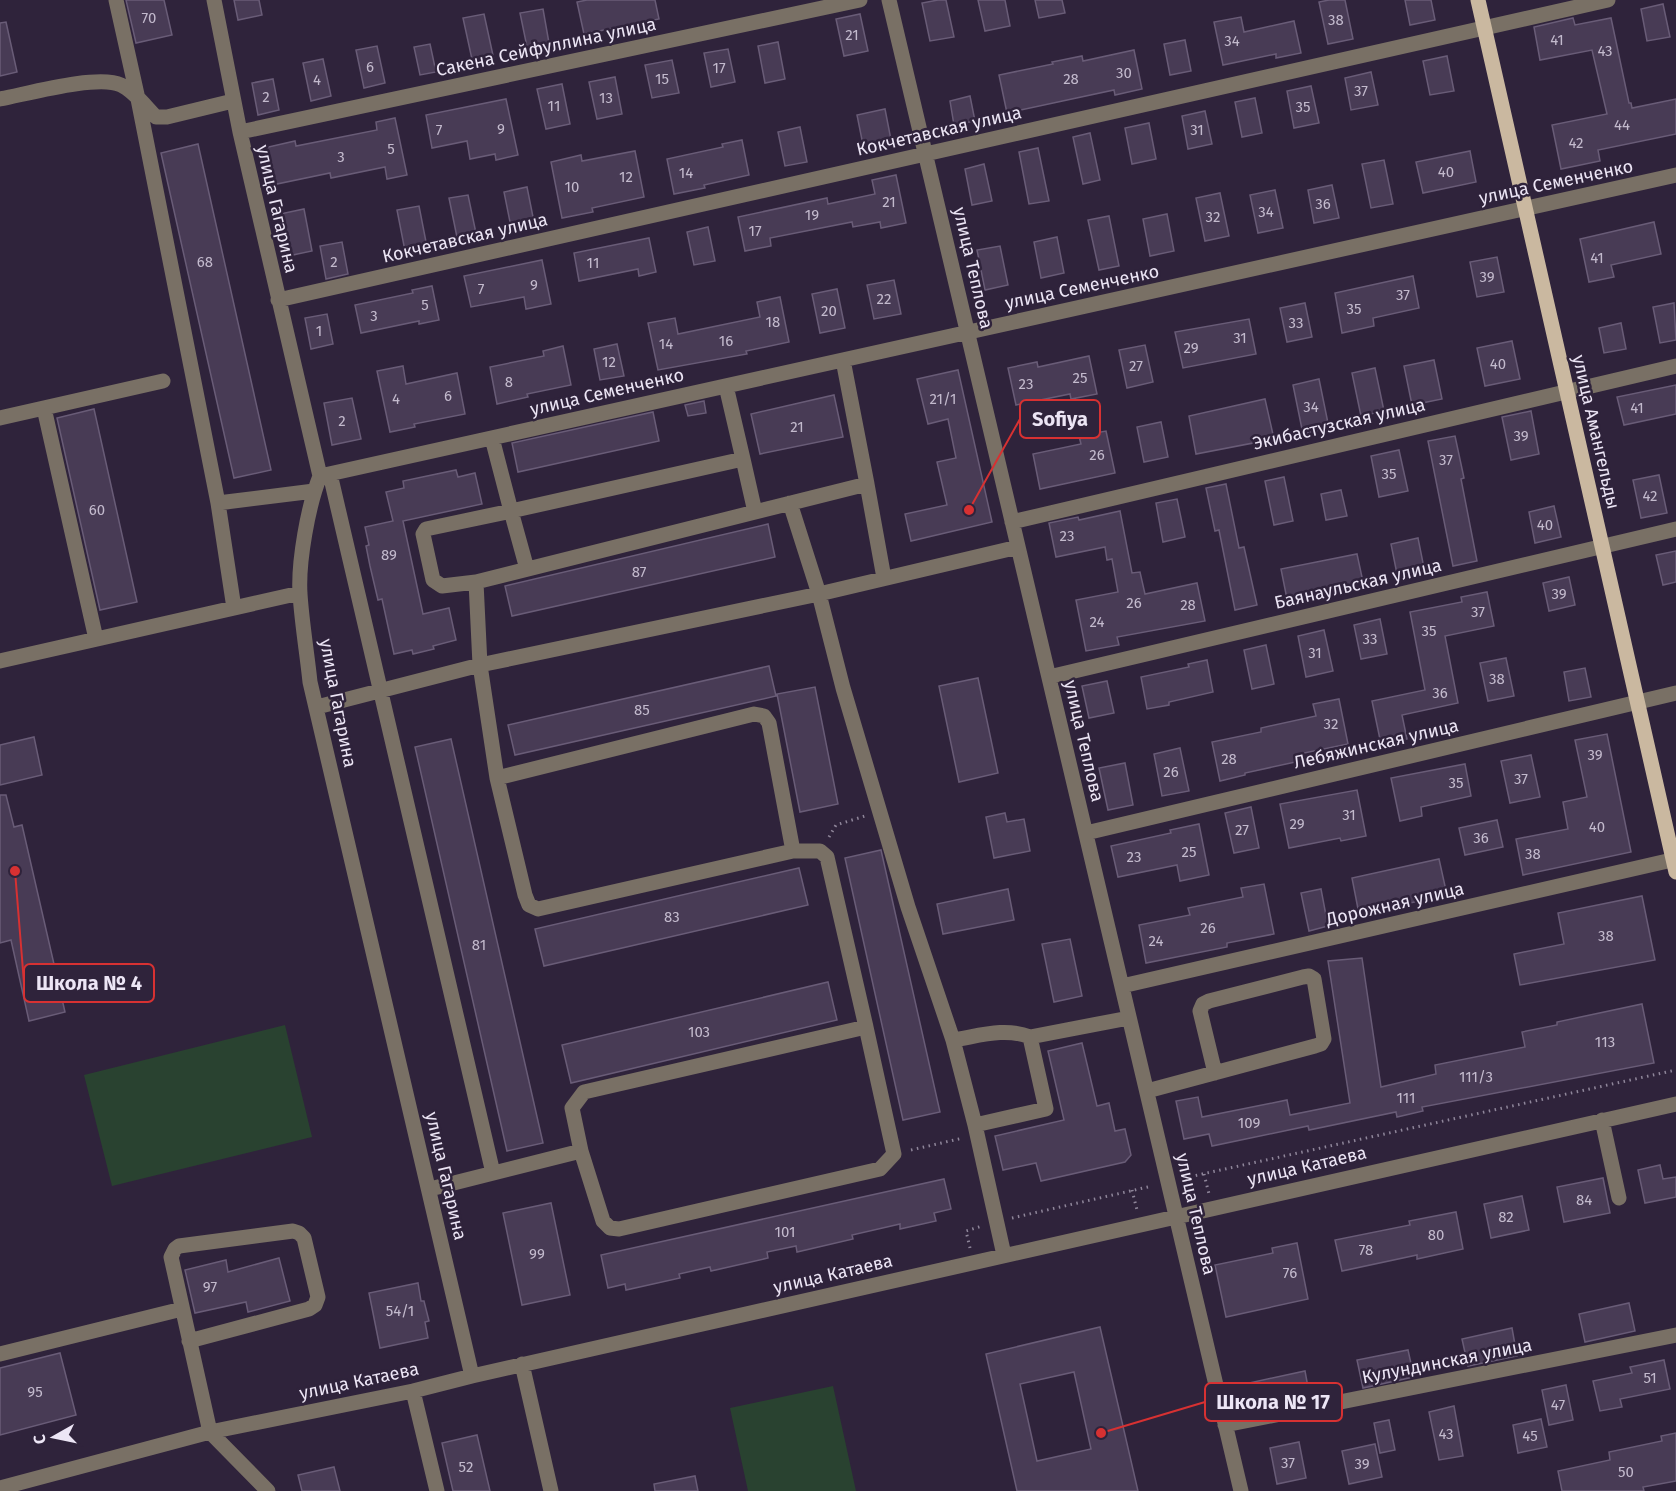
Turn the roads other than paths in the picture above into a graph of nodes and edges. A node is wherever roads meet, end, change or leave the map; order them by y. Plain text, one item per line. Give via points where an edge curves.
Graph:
1 (116, 0) edge
2 (214, 0) edge
3 (860, 0) edge
4 (889, 0) edge
5 (1478, 0) edge
6 (1608, 0) edge
7 (1484, 29) junction
8 (0, 99) edge
9 (138, 99) junction
10 (233, 101) junction
11 (240, 132) junction
12 (926, 154) junction
13 (1676, 175) edge
14 (1525, 209) junction
15 (279, 300) junction
16 (968, 332) junction
17 (843, 360) junction
18 (1676, 366) edge
19 (163, 381) dead end
20 (726, 386) junction
21 (1566, 390) junction
22 (44, 408) junction
23 (0, 418) edge
24 (492, 438) junction
25 (743, 459) junction
26 (321, 480) junction
27 (867, 484) junction
28 (218, 502) junction
29 (790, 503) junction
30 (511, 511) junction
31 (755, 512) junction
32 (1012, 522) junction
33 (1676, 529) edge
34 (1602, 546) junction
35 (1018, 548) junction
36 (527, 569) junction
37 (884, 578) junction
38 (476, 582) junction
39 (300, 593) junction
40 (819, 594) junction
41 (234, 608) junction
42 (96, 639) junction
43 (0, 661) edge
44 (480, 665) junction
45 (1049, 677) junction
46 (381, 691) junction
47 (1676, 693) edge
48 (1637, 702) junction
49 (316, 707) junction
50 (497, 777) junction
51 (1086, 833) junction
52 (794, 851) junction
53 (1675, 864) edge
54 (1122, 986) junction
55 (1129, 1018) junction
56 (866, 1027) junction
57 (1030, 1037) junction
58 (953, 1040) junction
59 (1215, 1073) junction
60 (1147, 1091) junction
61 (1676, 1104) edge
62 (1602, 1120) junction
63 (976, 1130) junction
64 (581, 1151) junction
65 (493, 1173) junction
66 (430, 1189) junction
67 (1619, 1198) dead end
68 (1176, 1215) junction
69 (1004, 1255) junction
70 (182, 1309) junction
71 (1676, 1335) edge
72 (189, 1341) junction
73 (0, 1354) edge
74 (522, 1364) junction
75 (472, 1376) junction
76 (413, 1391) junction
77 (1225, 1425) junction
78 (210, 1432) junction
79 (0, 1488) edge
80 (268, 1491) edge
81 (436, 1491) edge
82 (551, 1491) edge
83 (1241, 1491) edge

1 - 9 street
2 - 10 street, улица Гагарина
3 - 11 street, Сакена Сейфуллина улица
4 - 12 street, улица Теплова
5 - 7 main road, улица Амангельды
6 - 7 street, Кокчетавская улица
7 - 12 street, Кокчетавская улица
7 - 14 main road, улица Амангельды
8 - 9 street via 108,81
9 - 10 street via 156,117
9 - 28 street
10 - 11 street, улица Гагарина
11 - 15 street, улица Гагарина
12 - 15 street, Кокчетавская улица
12 - 16 street, улица Теплова
13 - 14 street, улица Семенченко
14 - 16 street, улица Семенченко
14 - 21 main road, улица Амангельды
15 - 26 street, улица Гагарина
16 - 17 street, улица Семенченко
16 - 32 street, улица Теплова
17 - 20 street, улица Семенченко
17 - 27 street
18 - 21 street, Экибастузская улица
19 - 22 street
20 - 24 street, улица Семенченко
20 - 25 street
21 - 32 street, Экибастузская улица
21 - 34 main road, улица Амангельды
22 - 23 street
22 - 42 street
24 - 26 street, улица Семенченко
24 - 30 street
25 - 30 street
25 - 31 street
26 - 28 street, улица Семенченко
26 - 39 street, улица Гагарина via 301,563
26 - 46 street
27 - 29 street
27 - 37 street
28 - 41 street
29 - 31 street
29 - 40 street
30 - 36 street
30 - 38 street via 424,531 437,584
31 - 36 street
32 - 35 street, улица Теплова
33 - 34 street, Баянаульская улица
34 - 45 street, Баянаульская улица
34 - 48 main road, улица Амангельды
35 - 37 street
35 - 45 street, улица Теплова
36 - 38 street
37 - 40 street
38 - 44 street
39 - 41 street
39 - 49 street, улица Гагарина
40 - 44 street
40 - 58 street via 908,907
41 - 42 street
42 - 43 street
44 - 46 street
44 - 50 street
45 - 51 street, улица Теплова
46 - 49 street
46 - 65 street
47 - 48 street, Лебяжинская улица
48 - 51 street, Лебяжинская улица
48 - 53 main road, улица Амангельды
49 - 66 street, улица Гагарина
50 - 52 street via 525,895 530,905 538,909
50 - 52 street via 754,714 764,716 769,723
51 - 54 street, улица Теплова
52 - 56 street via 820,851 826,857
53 - 54 street, Дорожная улица
54 - 55 street, улица Теплова
55 - 57 street
55 - 60 street, улица Теплова
56 - 64 street via 584,1092 573,1107
56 - 64 street via 894,1154 880,1169 619,1229 610,1228 603,1221
57 - 58 street via 1004,1031
57 - 63 street via 1046,1109
58 - 63 street
59 - 59 street via 1200,1011 1203,1004 1303,977 1314,979 1324,1039 1321,1044
59 - 60 street
60 - 68 street, улица Теплова
61 - 62 street, улица Катаева
62 - 67 street
62 - 68 street, улица Катаева
63 - 69 street
64 - 65 street
65 - 66 street
66 - 75 street, улица Гагарина
68 - 69 street, улица Катаева
68 - 77 street, улица Теплова
69 - 74 street, улица Катаева
70 - 72 street
70 - 72 street via 171,1257 179,1246 293,1231 304,1238 318,1297 315,1305
70 - 73 street
71 - 77 street, Кулундинская улица
72 - 78 street
74 - 75 street, улица Катаева
74 - 82 street
75 - 76 street, улица Катаева
76 - 78 street, улица Катаева
76 - 81 street
77 - 83 street, улица Теплова
78 - 79 street, улица Катаева
78 - 80 street

